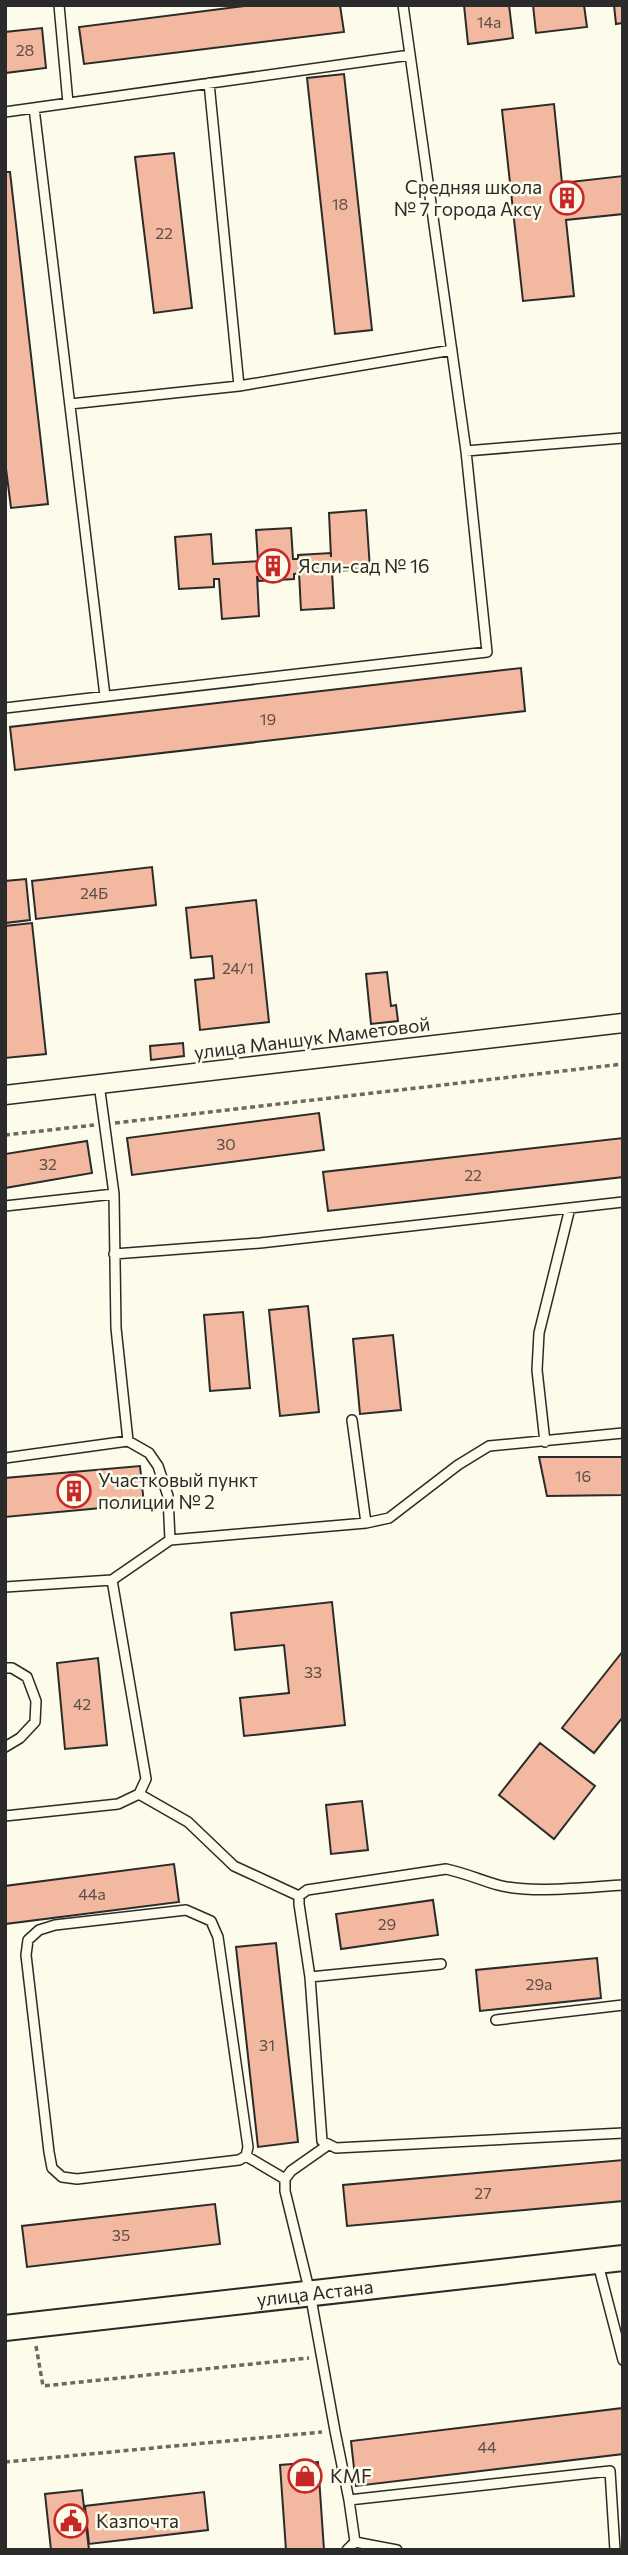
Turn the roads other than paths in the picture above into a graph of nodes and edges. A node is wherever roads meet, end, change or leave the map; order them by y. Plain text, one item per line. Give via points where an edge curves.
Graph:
1 (59, 5) edge
2 (403, 5) edge
3 (410, 55) junction
4 (209, 83) junction
5 (68, 103) junction
6 (34, 108) junction
7 (5, 112) edge
8 (452, 350) junction
9 (239, 386) junction
10 (70, 404) junction
11 (623, 438) edge
12 (466, 451) junction
13 (105, 696) junction
14 (5, 708) edge
15 (623, 1023) edge
16 (99, 1084) junction
17 (5, 1095) edge
18 (114, 1194) junction
19 (623, 1202) edge
20 (5, 1206) edge
21 (570, 1209) junction
22 (114, 1254) junction
23 (352, 1420) dead end
24 (623, 1433) edge
25 (128, 1441) junction
26 (545, 1441) junction
27 (5, 1458) edge
28 (366, 1523) junction
29 (170, 1540) junction
30 (112, 1580) junction
31 (5, 1587) edge
32 (5, 1668) edge
33 (5, 1747) edge
34 (139, 1794) junction
35 (5, 1816) edge
36 (623, 1885) edge
37 (299, 1896) junction
38 (441, 1964) dead end
39 (310, 1978) junction
40 (623, 2005) edge
41 (496, 2020) dead end
42 (623, 2133) edge
43 (328, 2146) junction
44 (246, 2156) junction
45 (285, 2179) junction
46 (623, 2258) edge
47 (598, 2261) junction
48 (310, 2293) junction
49 (5, 2328) edge
50 (623, 2360) edge
51 (623, 2470) edge
52 (610, 2471) junction
53 (349, 2500) junction
54 (355, 2542) junction
55 (386, 2548) edge
56 (347, 2550) edge
57 (397, 2550) edge
58 (615, 2550) edge

1 - 5 lane
2 - 3 lane
3 - 4 lane
3 - 8 lane
4 - 5 lane
4 - 9 lane
5 - 6 lane
6 - 7 lane
6 - 10 lane
8 - 9 lane
8 - 12 lane
9 - 10 lane
10 - 13 lane
11 - 12 lane
12 - 13 lane via 487,652
13 - 14 lane
15 - 16 street, улица Маншук Маметовой
16 - 17 street, улица Маншук Маметовой
16 - 18 lane
18 - 20 lane
18 - 22 lane
19 - 21 lane
21 - 22 lane
21 - 26 lane via 540,1333 537,1370
22 - 25 lane via 116,1328
23 - 28 lane
24 - 26 lane
25 - 27 lane
25 - 29 lane via 149,1453 158,1466 168,1496
26 - 28 lane via 489,1446 389,1518
28 - 29 lane
29 - 30 lane
30 - 31 lane
30 - 34 lane via 146,1779
32 - 33 lane via 27,1677 36,1701 36,1722
34 - 35 lane via 118,1804
34 - 37 lane via 188,1822 234,1866
36 - 37 lane via 500,1886 446,1869 307,1890
37 - 39 lane
38 - 39 lane
39 - 43 lane via 322,2141
40 - 41 lane
42 - 43 lane
43 - 45 lane
44 - 44 lane via 77,2179 62,2177 52,2168 26,1955 28,1940 55,1925 186,1910 211,1921 218,1937
44 - 45 lane
45 - 48 lane
46 - 47 street, улица Астана
47 - 48 street, улица Астана
47 - 50 lane
48 - 49 street, улица Астана
48 - 53 lane
51 - 52 lane
52 - 53 lane
52 - 58 lane
53 - 54 lane
54 - 55 lane
54 - 56 lane
55 - 57 lane

